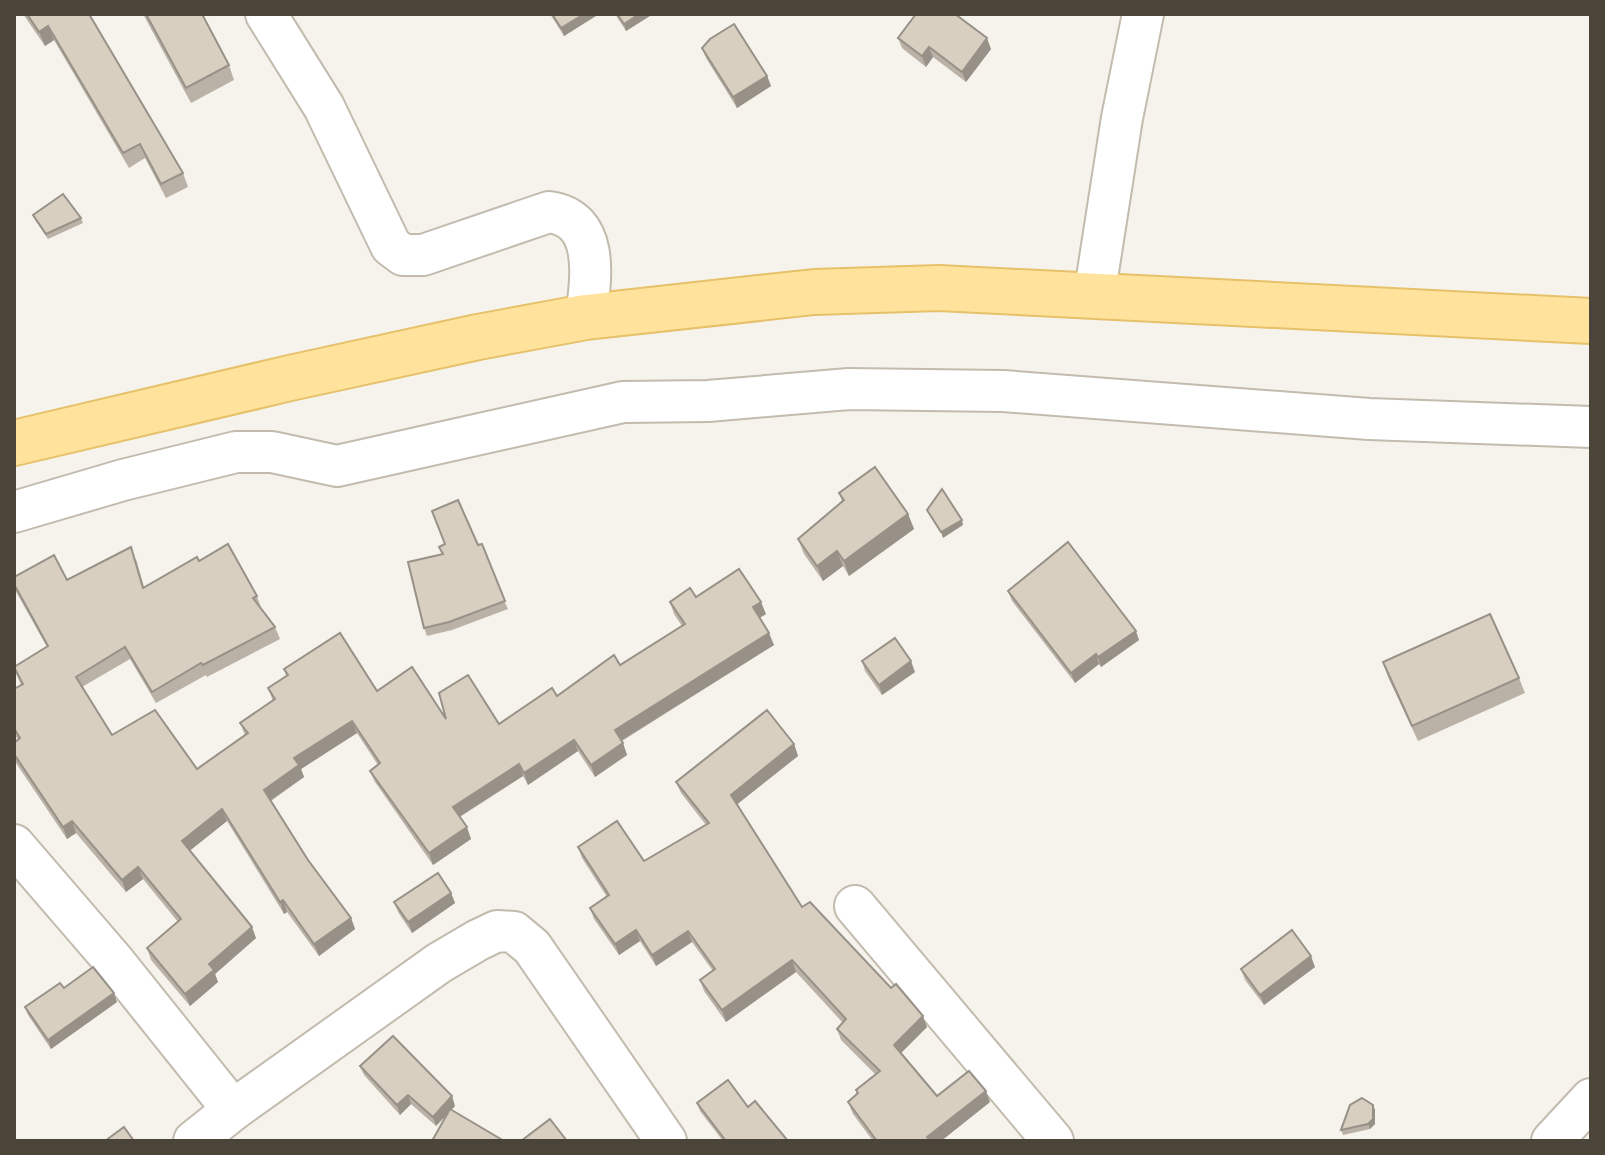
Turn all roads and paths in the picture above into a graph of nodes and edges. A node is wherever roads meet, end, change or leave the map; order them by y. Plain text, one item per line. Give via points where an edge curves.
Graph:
1 (266, 14) edge
2 (1143, 14) edge
3 (1094, 297) junction
4 (586, 317) junction
5 (1591, 321) edge
6 (1591, 427) edge
7 (14, 443) edge
8 (14, 512) edge
9 (14, 845) edge
10 (855, 906) dead end
11 (1591, 1099) edge
12 (233, 1110) junction
13 (194, 1141) edge
14 (666, 1141) edge
15 (1053, 1141) edge
16 (1552, 1141) edge

1 - 4 street via 324,107 391,246 403,255 423,255 549,212 566,214 590,247
2 - 3 street
3 - 4 main road via 939,288 814,292
3 - 5 main road
4 - 7 main road via 290,378
6 - 8 street via 1369,419 1003,391 849,389 623,402 337,466 272,452 236,452
9 - 12 street
10 - 15 street
11 - 16 street
12 - 13 street
12 - 14 street via 439,963 497,931 514,932 532,947

